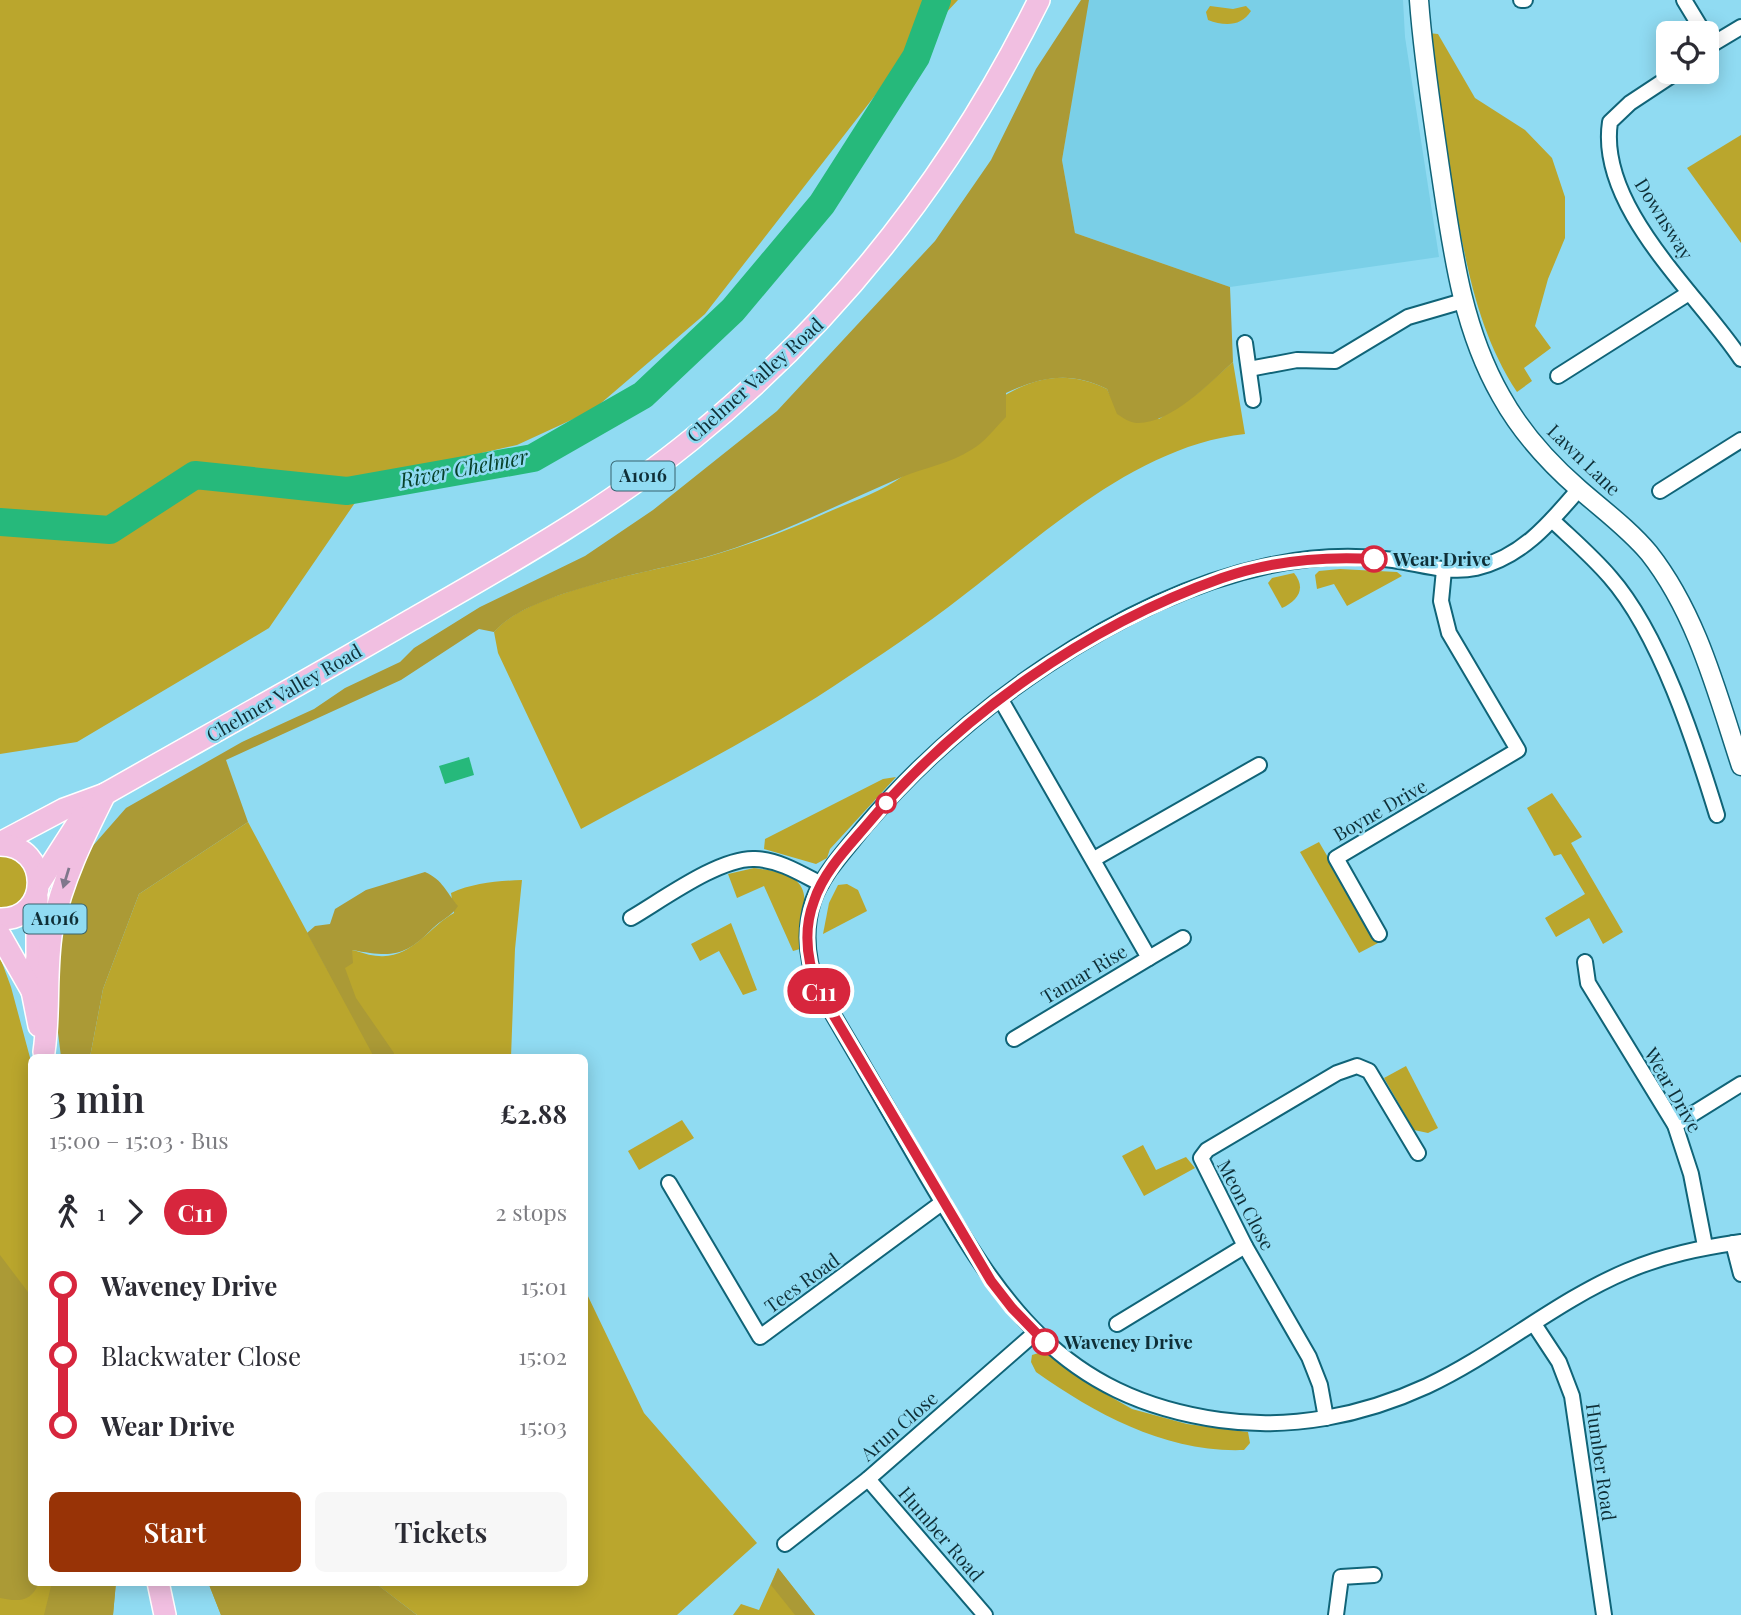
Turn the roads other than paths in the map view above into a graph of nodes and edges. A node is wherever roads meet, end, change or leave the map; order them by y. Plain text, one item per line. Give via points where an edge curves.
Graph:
1 (1039, 0) edge
2 (1419, 0) edge
3 (1684, 0) edge
4 (1696, 21) edge
5 (1741, 27) edge
6 (1719, 36) edge
7 (1660, 84) edge
8 (1689, 293) junction
9 (1463, 301) junction
10 (1245, 343) dead end
11 (1741, 359) edge
12 (1249, 369) junction
13 (1558, 376) dead end
14 (1253, 400) dead end
15 (1741, 440) edge
16 (1579, 489) junction
17 (1660, 491) dead end
18 (1552, 520) junction
19 (1444, 570) junction
20 (1002, 700) junction
21 (1259, 765) dead end
22 (1741, 766) edge
23 (105, 794) junction
24 (1717, 815) dead end
25 (0, 844) edge
26 (1094, 859) junction
27 (821, 884) junction
28 (38, 889) junction
29 (631, 918) dead end
30 (0, 919) edge
31 (1379, 934) dead end
32 (0, 935) edge
33 (1183, 938) dead end
34 (1149, 958) junction
35 (1585, 962) dead end
36 (32, 990) junction
37 (1014, 1039) dead end
38 (44, 1054) edge
39 (44, 1054) edge
40 (1741, 1084) edge
41 (1675, 1125) junction
42 (1418, 1153) dead end
43 (668, 1183) dead end
44 (943, 1202) junction
45 (1737, 1243) edge
46 (1705, 1245) junction
47 (1245, 1246) junction
48 (1741, 1274) edge
49 (1117, 1324) dead end
50 (1534, 1324) junction
51 (1035, 1334) junction
52 (1326, 1418) junction
53 (868, 1479) junction
54 (785, 1544) dead end
55 (1374, 1574) dead end
56 (159, 1586) edge
57 (165, 1615) edge
58 (985, 1615) edge
59 (1336, 1615) edge
60 (1604, 1615) edge

1 - 23 main road, Chelmer Valley Road / A1016 via 941,172 825,317 762,379 613,498 489,576
2 - 9 street, Lawn Lane
3 - 4 street
5 - 6 street
7 - 8 street, Downsway via 1616,114 1610,122 1609,143 1621,190
8 - 11 street, Downsway
8 - 13 street
9 - 12 street via 1408,317 1335,361 1297,360
9 - 16 street, Lawn Lane via 1479,352 1502,398 1541,453
10 - 12 street
12 - 14 street
15 - 17 street
16 - 18 street
16 - 22 street, Lawn Lane via 1634,536 1678,598 1702,651
18 - 19 street via 1516,552 1497,561
18 - 24 street via 1610,577 1642,625 1683,715
19 - 20 street via 1390,560 1341,558 1245,571 1122,622
19 - 31 street, Boyne Drive via 1441,601 1449,633 1518,750 1336,858
20 - 26 street, Tamar Rise
20 - 27 street via 904,783
21 - 26 street
23 - 25 main road, Chelmer Valley Road / A1016 via 64,809
23 - 28 main road, Chelmer Valley Road / A1016 via 65,839
23 -> 38 main road, A1016 via 73,856 52,929
25 - 28 main road via 28,855 36,865
26 - 34 street, Tamar Rise
27 - 29 street via 774,862 732,862
27 - 44 street via 809,920 810,967 818,989
28 - 30 main road via 24,912
28 - 36 main road, A1016
32 - 36 main road, A1016
33 - 34 street
34 - 37 street, Tamar Rise
35 - 41 street, Wear Drive via 1588,983
36 - 39 main road, A1016
40 - 41 street
41 - 46 street, Wear Drive via 1691,1174
42 - 47 street, Meon Close via 1369,1071 1357,1066 1337,1073 1207,1150 1201,1158
43 - 44 street, Tees Road via 760,1337
44 - 51 street via 991,1281
45 - 46 street
45 - 48 street
46 - 50 street via 1627,1271
47 - 49 street
47 - 52 street, Meon Close via 1309,1357
50 - 52 street via 1426,1386 1372,1407
50 - 60 street, Humber Road via 1559,1362 1572,1396
51 - 52 street via 1091,1377 1157,1407 1258,1424
51 - 53 street, Arun Close
53 - 54 street, Arun Close
53 - 58 street, Humber Road
55 - 59 street via 1341,1577
56 - 57 main road

